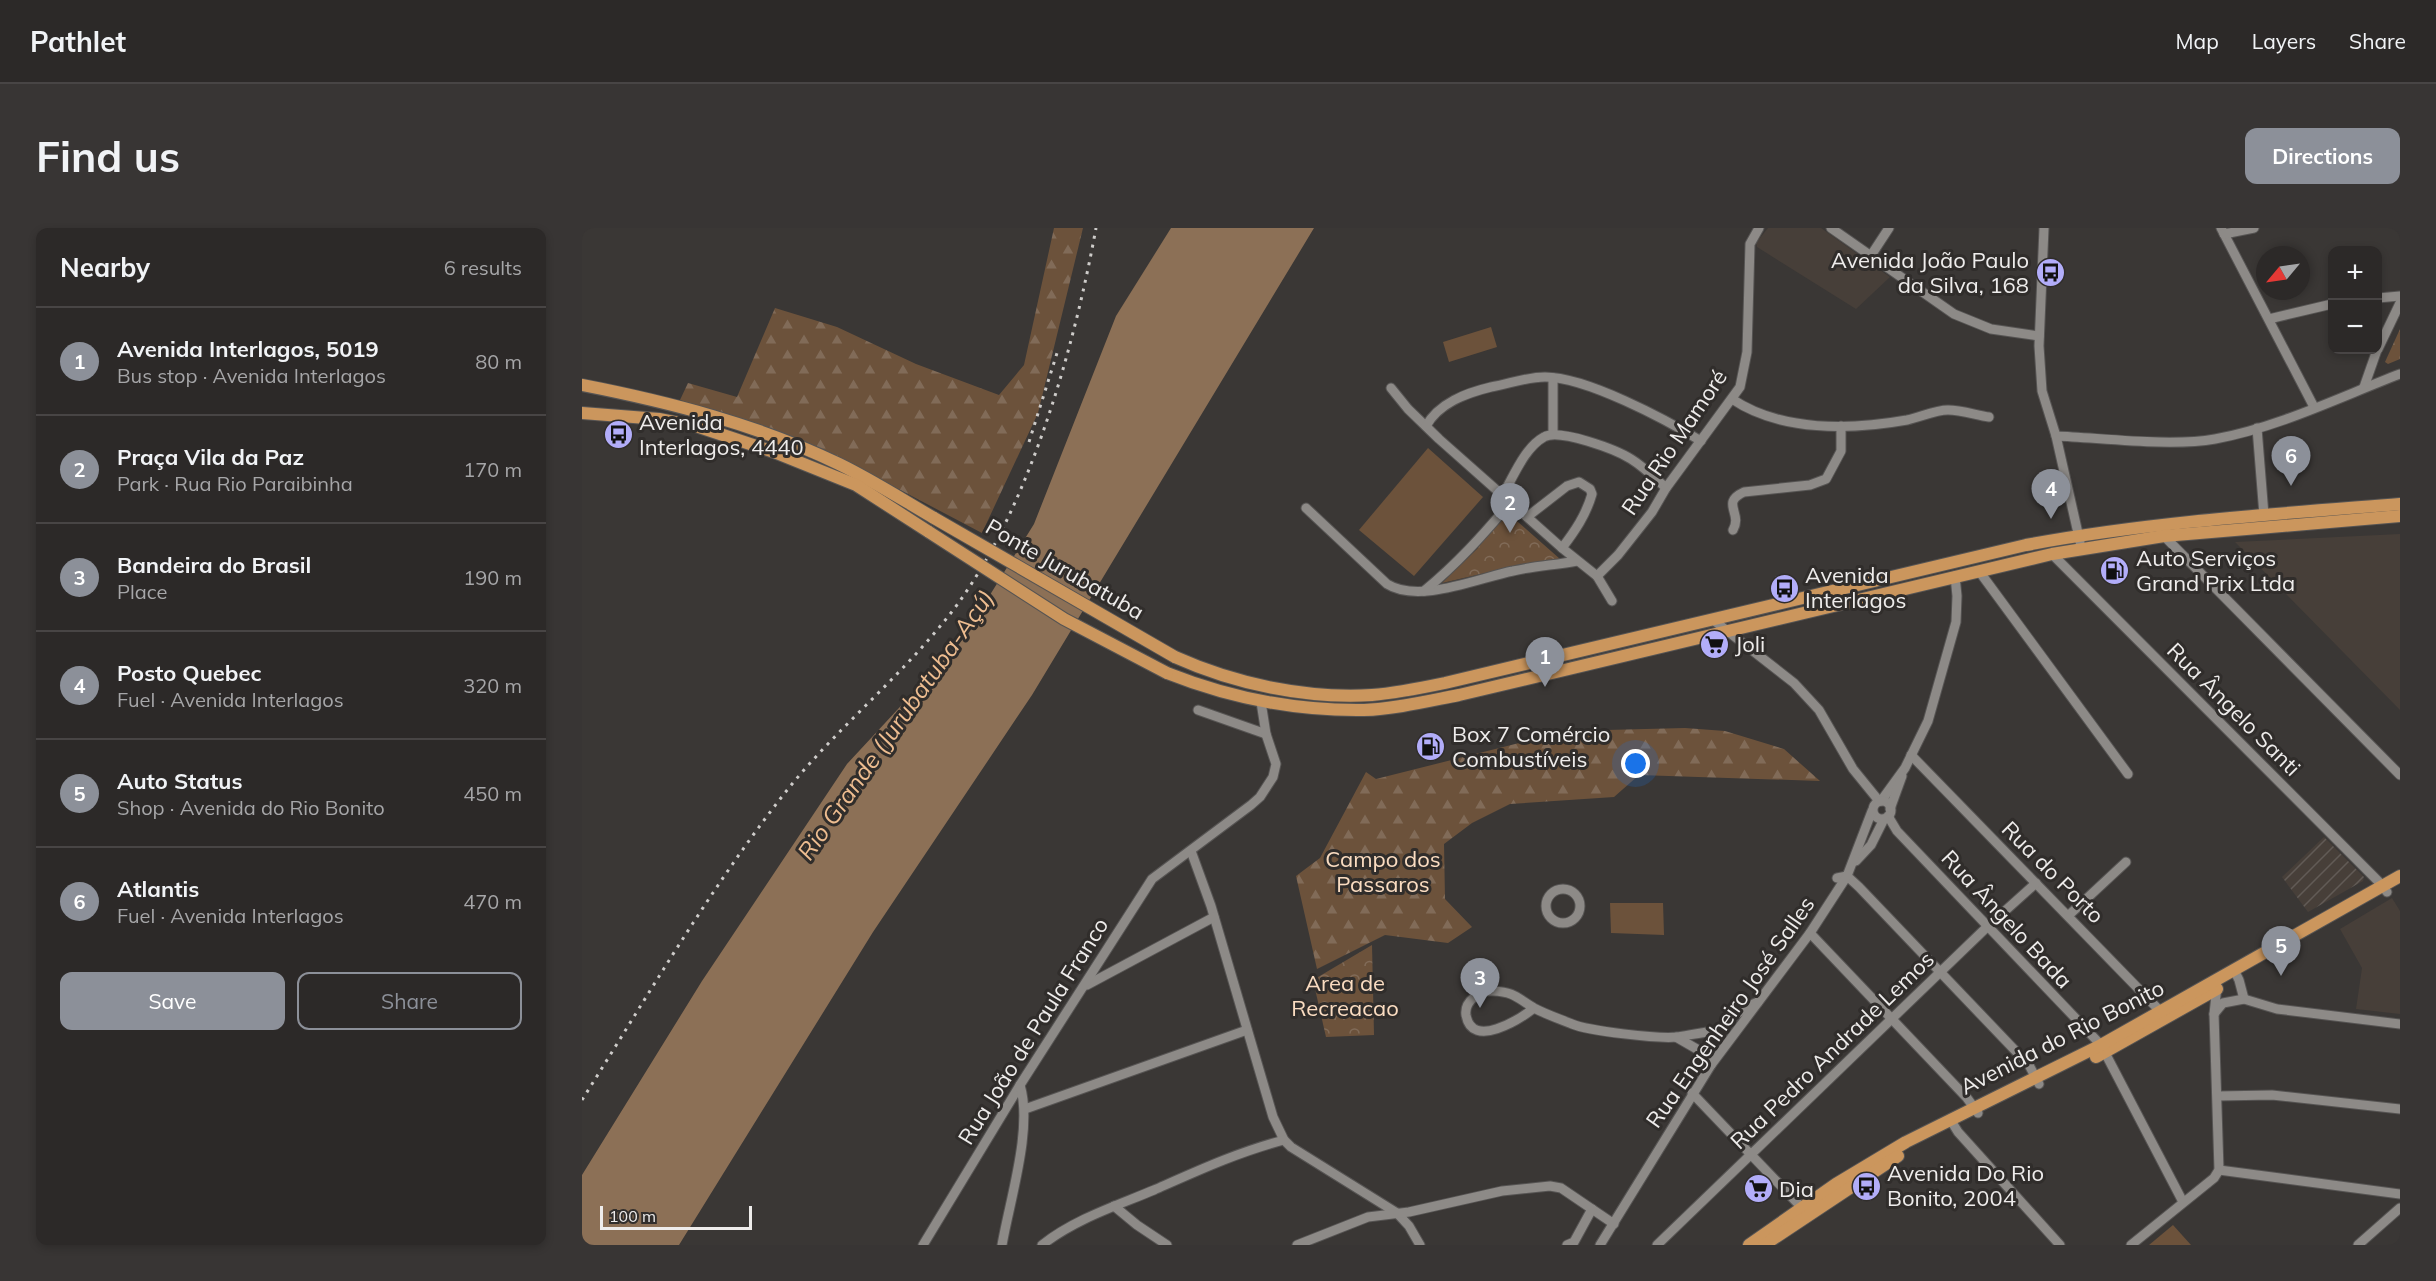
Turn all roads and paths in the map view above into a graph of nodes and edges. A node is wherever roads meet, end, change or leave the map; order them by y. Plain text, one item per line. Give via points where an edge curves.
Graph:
1 (1759, 228) edge
2 (1831, 228) edge
3 (1889, 228) edge
4 (2044, 228) edge
5 (2254, 228) edge
6 (2223, 231) edge
7 (1870, 257) junction
8 (2400, 296) edge
9 (2382, 298) edge
10 (2400, 303) edge
11 (2328, 305) edge
12 (2269, 319) junction
13 (2039, 336) junction
14 (2382, 341) edge
15 (2376, 354) edge
16 (2400, 374) edge
17 (1554, 378) junction
18 (582, 385) edge
19 (2364, 387) junction
20 (1391, 388) dead end
21 (1732, 399) junction
22 (2314, 407) junction
23 (582, 413) edge
24 (1989, 417) dead end
25 (1425, 426) junction
26 (1841, 426) junction
27 (2257, 428) junction
28 (1553, 434) junction
29 (2056, 436) junction
30 (1701, 441) junction
31 (1666, 488) junction
32 (1506, 500) junction
33 (2400, 504) edge
34 (1306, 508) dead end
35 (2264, 515) junction
36 (2400, 516) edge
37 (1527, 517) junction
38 (1733, 530) dead end
39 (2078, 536) junction
40 (2164, 536) junction
41 (1562, 548) junction
42 (2081, 549) junction
43 (2052, 554) junction
44 (1577, 561) junction
45 (1979, 571) junction
46 (1597, 576) junction
47 (1955, 576) junction
48 (1424, 591) junction
49 (1612, 601) dead end
50 (1712, 619) junction
51 (1725, 630) junction
52 (1261, 702) junction
53 (1198, 710) dead end
54 (1266, 734) junction
55 (1911, 755) junction
56 (1904, 771) junction
57 (2128, 774) dead end
58 (2400, 775) edge
59 (1880, 801) junction
60 (1872, 811) junction
61 (1888, 814) junction
62 (1191, 851) junction
63 (2126, 862) dead end
64 (1854, 863) junction
65 (1847, 876) junction
66 (2400, 876) edge
67 (1837, 878) dead end
68 (2036, 884) junction
69 (2400, 885) edge
70 (2385, 889) junction
71 (2069, 915) junction
72 (1214, 917) junction
73 (1987, 927) junction
74 (1810, 933) junction
75 (1940, 972) junction
76 (2236, 974) junction
77 (1086, 985) junction
78 (2217, 985) junction
79 (2244, 999) junction
80 (1760, 1001) junction
81 (1534, 1008) junction
82 (2214, 1014) junction
83 (2164, 1015) junction
84 (1892, 1018) junction
85 (2400, 1024) edge
86 (1247, 1030) junction
87 (1717, 1031) junction
88 (1676, 1037) junction
89 (2104, 1048) junction
90 (1702, 1052) junction
91 (1719, 1054) junction
92 (1711, 1065) junction
93 (2037, 1080) junction
94 (1020, 1084) junction
95 (1692, 1093) junction
96 (2217, 1096) junction
97 (1025, 1108) junction
98 (2400, 1109) edge
99 (1976, 1110) junction
100 (1951, 1122) junction
101 (1284, 1140) junction
102 (1751, 1153) junction
103 (2219, 1170) junction
104 (2400, 1194) edge
105 (2182, 1202) junction
106 (1114, 1206) junction
107 (2400, 1208) edge
108 (1592, 1209) junction
109 (1806, 1211) junction
110 (1397, 1214) junction
111 (1614, 1224) junction
112 (1768, 1241) edge
113 (1572, 1244) edge
114 (923, 1245) edge
115 (1002, 1245) edge
116 (1042, 1245) edge
117 (1167, 1245) edge
118 (1297, 1245) edge
119 (1420, 1245) edge
120 (1600, 1245) edge
121 (1657, 1245) edge
122 (1749, 1245) edge
123 (2060, 1245) edge
124 (2131, 1245) edge
125 (2358, 1245) edge

1 - 21 street, Rua Rio Mamoré via 1750,244 1744,373
2 - 7 street
3 - 7 street
4 - 13 street
5 - 6 street
6 - 12 street
7 - 13 street via 1954,314 1991,329
8 - 9 street
10 - 14 street
11 - 12 street
12 - 22 street
13 - 29 street via 2042,391
15 - 19 street
16 - 19 street
17 - 25 street via 1529,378 1463,395 1436,413
17 - 28 street
17 - 30 street via 1622,400
18 - 50 main road, Ponte Jurubatuba, bridge via 673,404 790,442 841,464 1175,657 1260,686 1373,695 1445,683
19 - 22 street
20 - 25 street
21 - 26 street via 1768,418
21 - 30 street, Rua Rio Mamoré
22 - 27 street
23 - 52 main road, Ponte Jurubatuba, bridge via 689,425 774,452 856,485 1064,619 1167,673
24 - 26 street via 1947,410 1908,420
25 - 32 street
26 - 38 street via 1841,451 1826,480 1735,496
27 - 29 street via 2198,441
27 - 35 street
28 - 31 street via 1628,457
28 - 32 street via 1537,442 1528,453
29 - 39 street
30 - 31 street, Rua Rio Mamoré
31 - 46 street, Rua Rio Mamoré via 1652,512
32 - 37 street
32 - 48 street via 1474,545
33 - 35 main road
34 - 48 street via 1387,584 1396,589
35 - 39 main road
36 - 40 main road
37 - 41 street
37 - 41 street via 1567,486 1585,484 1592,495 1589,506
39 - 42 street
39 - 50 main road
40 - 42 main road
40 - 58 street
41 - 44 street
42 - 43 main road
43 - 45 main road
43 - 70 street, Rua Ângelo Santi
44 - 46 street
44 - 48 street
45 - 47 main road
45 - 57 street
46 - 49 street
47 - 51 main road
47 - 55 street, Rua Engenheiro José Salles via 1956,622 1928,721
50 - 51 street
51 - 52 main road via 1421,702 1366,710
51 - 59 street via 1794,683 1819,710 1853,769
52 - 54 street, Rua João de Paula Franco
53 - 54 street
54 - 62 street, Rua João de Paula Franco via 1276,764 1273,777 1260,797
55 - 56 street, Rua Engenheiro José Salles
55 - 68 street, Rua do Porto
56 - 59 street, Rua Engenheiro José Salles
56 - 61 street, Rua Engenheiro José Salles
59 - 60 street
59 - 61 street via 1887,803
60 - 61 street via 1878,818
60 - 64 street, Rua Engenheiro José Salles
61 - 64 street, Rua Engenheiro José Salles via 1871,845
61 - 73 street, Rua Ângelo Bada via 1897,831
62 - 72 street
62 - 77 street, Rua João de Paula Franco via 1152,879
63 - 71 street
64 - 65 street, Rua Engenheiro José Salles
65 - 67 street
65 - 74 street, Rua Engenheiro José Salles via 1816,916
65 - 75 street
66 - 70 main road, Avenida do Rio Bonito
68 - 71 street, Rua do Porto
68 - 73 street, Rua Pedro Andrade Lemos
69 - 70 main road, Avenida do Rio Bonito
70 - 76 main road, Avenida do Rio Bonito
71 - 83 street, Rua do Porto
72 - 77 street
72 - 86 street
73 - 75 street, Rua Pedro Andrade Lemos
73 - 89 street, Rua Ângelo Bada
74 - 80 street, Rua Engenheiro José Salles
74 - 84 street
75 - 84 street, Rua Pedro Andrade Lemos
75 - 93 street via 2029,1065
76 - 78 main road, Avenida do Rio Bonito
76 - 79 street
77 - 94 street, Rua João de Paula Franco
78 - 82 street
78 - 83 main road, Avenida do Rio Bonito
79 - 82 street via 2223,1003
79 - 85 street via 2277,1009
80 - 87 street
80 - 91 street, Rua Engenheiro José Salles
81 - 81 street via 1516,995 1491,990 1470,1000 1466,1016 1471,1027 1492,1030
81 - 88 street via 1589,1029
82 - 96 street
83 - 89 main road, Avenida do Rio Bonito
84 - 99 street
84 - 102 street, Rua Pedro Andrade Lemos
86 - 97 street
86 - 101 street via 1273,1117
87 - 88 street
87 - 90 street
88 - 90 street
89 - 93 main road, Avenida do Rio Bonito
89 - 105 street, Rua Ângelo Bada
90 - 91 street
90 - 92 street
91 - 92 street, Rua Engenheiro José Salles
92 - 95 street, Rua Engenheiro José Salles
93 - 99 main road, Avenida do Rio Bonito
94 - 97 street
94 - 114 street, Rua João de Paula Franco
95 - 102 street
95 - 111 street, Rua Engenheiro José Salles
96 - 98 street via 2272,1095
96 - 103 street
97 - 115 street
99 - 100 main road, Avenida do Rio Bonito
100 - 109 main road, Avenida do Rio Bonito via 1866,1165
100 - 123 street
101 - 106 street via 1242,1151
101 - 110 street
102 - 109 street
102 - 121 street, Rua Pedro Andrade Lemos
103 - 104 street
103 - 105 street
105 - 124 street
106 - 116 street via 1064,1229
106 - 117 street
107 - 125 street
108 - 110 street via 1561,1188 1550,1186 1502,1191
108 - 111 street
108 - 113 street
109 - 112 main road, Avenida do Rio Bonito
110 - 118 street via 1368,1217
110 - 119 street
111 - 120 street, Rua Engenheiro José Salles
112 - 122 main road, Avenida do Rio Bonito

